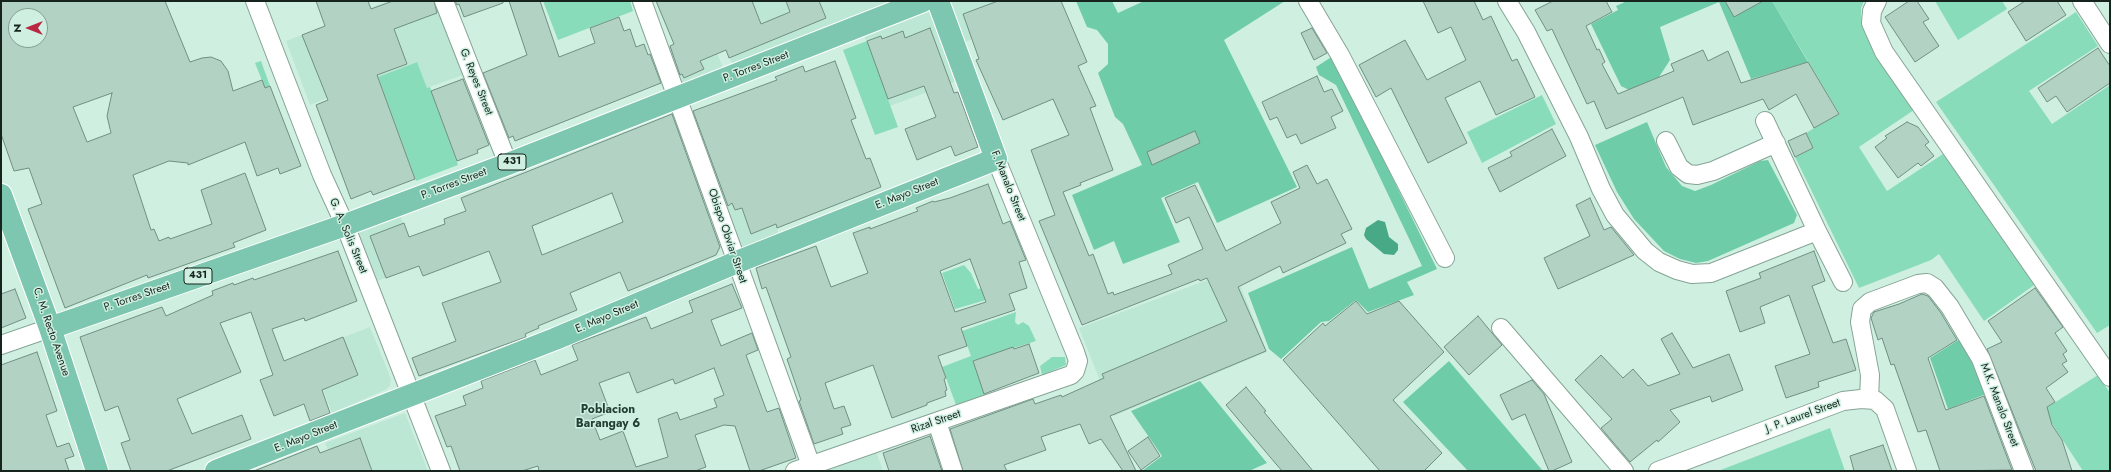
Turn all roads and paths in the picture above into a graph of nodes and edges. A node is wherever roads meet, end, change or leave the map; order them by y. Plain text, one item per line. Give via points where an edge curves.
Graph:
1 (255, 1) edge
2 (444, 1) edge
3 (642, 1) edge
4 (923, 1) edge
5 (938, 1) edge
6 (1308, 1) edge
7 (1506, 1) edge
8 (1877, 1) edge
9 (2082, 1) edge
10 (2110, 44) edge
11 (679, 98) junction
12 (1765, 121) dead end
13 (1666, 140) dead end
14 (1776, 143) junction
15 (996, 159) junction
16 (508, 164) junction
17 (2, 200) edge
18 (345, 225) junction
19 (1817, 231) junction
20 (1445, 258) dead end
21 (737, 262) junction
22 (1843, 282) dead end
23 (50, 328) junction
24 (1501, 328) dead end
25 (1, 345) edge
26 (1075, 371) joint
27 (2110, 377) edge
28 (410, 394) junction
29 (1869, 399) junction
30 (937, 422) junction
31 (807, 469) edge
32 (97, 471) edge
33 (216, 471) edge
34 (441, 471) edge
35 (953, 471) edge
36 (1624, 471) edge
37 (1658, 471) edge
38 (1907, 471) edge
39 (2024, 471) edge

1 - 18 street, G. A. Solis Street via 322,176
2 - 16 street, G. Reyes Street
3 - 11 street, Obispo Obviar Street
4 - 11 main road, P. Torres Street / 431
5 - 15 main road, F. Manalo Street
6 - 20 street via 1340,55
7 - 19 street via 1526,32 1615,215 1645,251 1677,270 1692,274 1711,272
8 - 27 street via 1872,11 1871,23 1884,52
9 - 10 street
11 - 16 main road, P. Torres Street / 431
11 - 21 street, Obispo Obviar Street
12 - 14 street
13 - 14 street via 1679,167 1688,174 1697,175
14 - 19 street
15 - 21 main road, E. Mayo Street
15 - 26 street, F. Manalo Street via 1075,352 1078,361
16 - 18 main road, P. Torres Street / 431
17 - 23 main road, C. M. Recto Avenue
18 - 23 main road, P. Torres Street / 431
18 - 28 street, G. A. Solis Street
19 - 22 street
21 - 28 main road, E. Mayo Street via 555,339
21 - 31 street, Obispo Obviar Street
23 - 25 street, P. Torres Street
23 - 32 main road, C. M. Recto Avenue
24 - 36 street
26 - 30 street, Rizal Street via 1071,375
28 - 33 main road, E. Mayo Street via 295,442
28 - 34 street, G. A. Solis Street
29 - 37 street, J. P. Laurel Street via 1843,401
29 - 38 street via 1880,404 1889,416
29 - 39 street, M.K. Manalo Street via 1870,375 1860,322 1862,309 1870,302 1927,283 1935,288 1950,307 1981,359
30 - 31 street, Rizal Street
30 - 35 street

